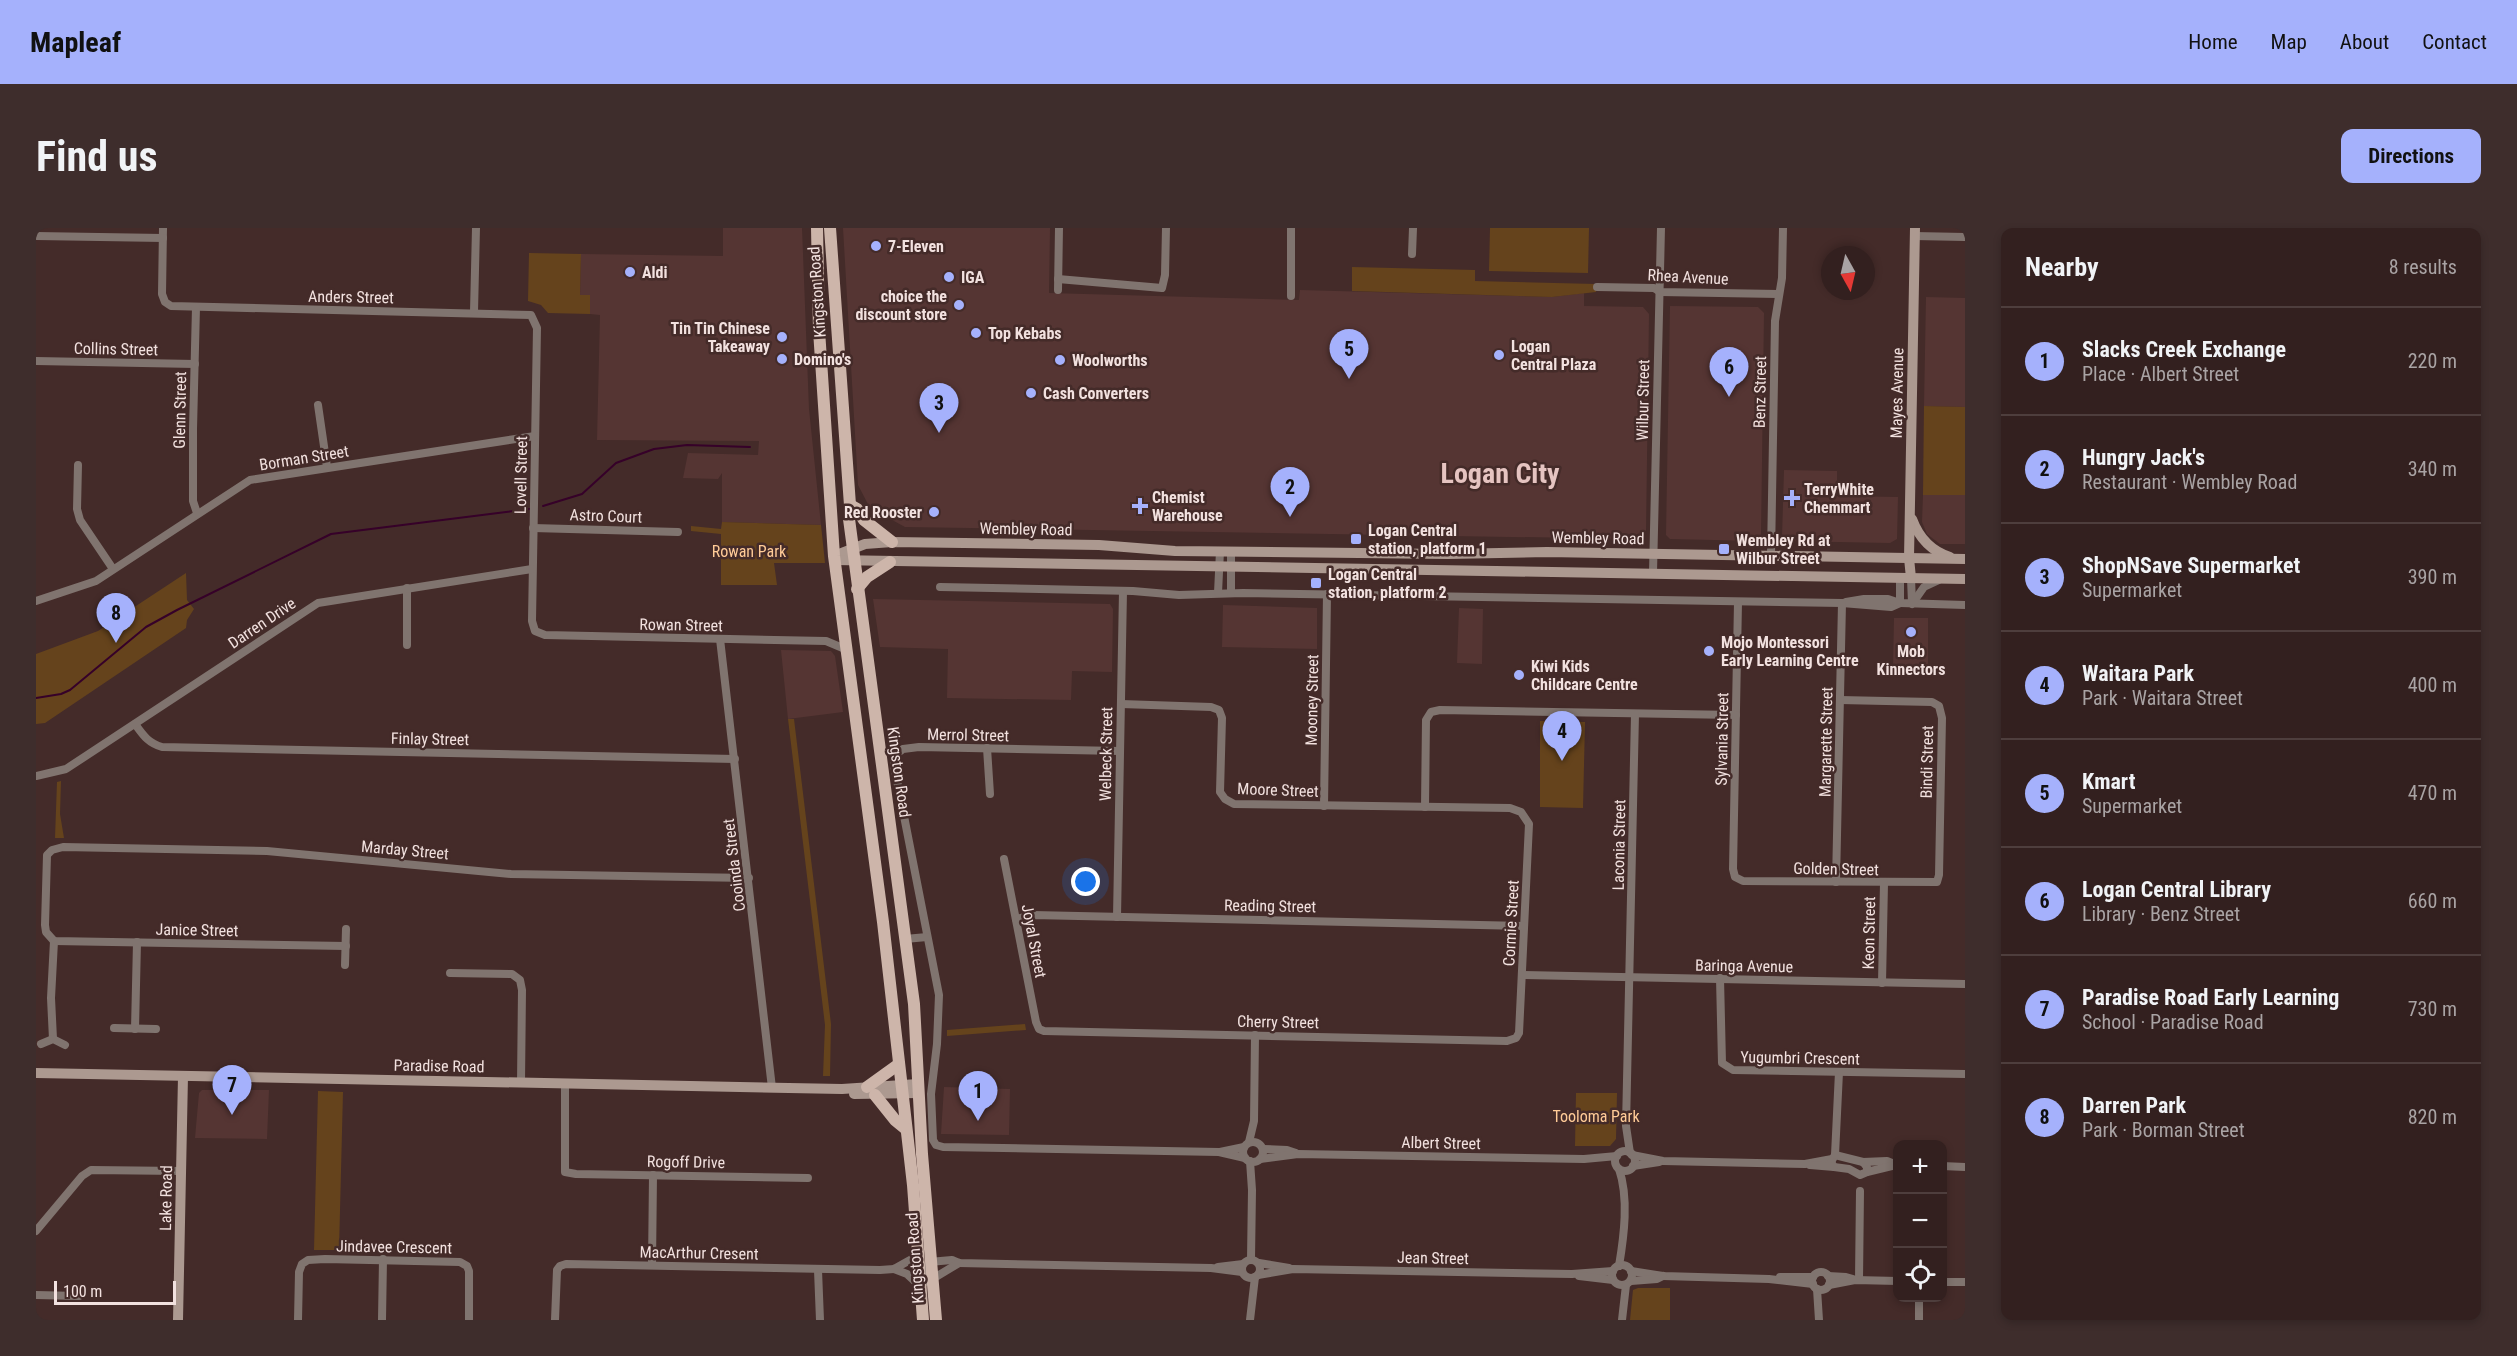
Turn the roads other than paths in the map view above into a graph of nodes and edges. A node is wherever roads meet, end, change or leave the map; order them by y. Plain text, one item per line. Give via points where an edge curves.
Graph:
1 (163, 228) edge
2 (476, 228) edge
3 (817, 228) edge
4 (830, 228) edge
5 (1059, 228) edge
6 (1166, 228) edge
7 (1291, 228) edge
8 (1413, 228) edge
9 (1661, 228) edge
10 (1783, 228) edge
11 (1914, 232) edge
12 (40, 234) edge
13 (1965, 237) edge
14 (163, 238) junction
15 (1412, 254) dead end
16 (1058, 279) junction
17 (1597, 287) dead end
18 (1058, 290) dead end
19 (1660, 291) junction
20 (1778, 294) junction
21 (1291, 296) dead end
22 (196, 307) junction
23 (474, 312) junction
24 (535, 320) joint
25 (36, 361) edge
26 (195, 364) junction
27 (318, 405) dead end
28 (535, 436) junction
29 (78, 465) dead end
30 (327, 467) junction
31 (850, 505) junction
32 (1910, 510) junction
33 (197, 513) junction
34 (533, 528) junction
35 (678, 532) dead end
36 (892, 542) junction
37 (1225, 551) junction
38 (1653, 554) junction
39 (853, 555) junction
40 (1771, 556) junction
41 (834, 558) junction
42 (1909, 558) junction
43 (1962, 559) edge
44 (890, 562) junction
45 (1225, 567) junction
46 (113, 569) junction
47 (532, 569) junction
48 (1653, 573) junction
49 (1905, 578) junction
50 (1947, 579) junction
51 (1965, 579) edge
52 (407, 588) junction
53 (940, 588) dead end
54 (857, 589) junction
55 (1123, 591) junction
56 (1218, 593) junction
57 (1231, 593) junction
58 (1327, 594) junction
59 (36, 601) edge
60 (1738, 602) junction
61 (1842, 603) junction
62 (1900, 603) junction
63 (1912, 604) junction
64 (1965, 604) edge
65 (535, 631) joint
66 (843, 633) junction
67 (720, 639) junction
68 (826, 641) junction
69 (407, 645) dead end
70 (845, 649) junction
71 (1840, 700) junction
72 (1121, 704) junction
73 (1635, 714) junction
74 (1736, 715) junction
75 (135, 724) junction
76 (987, 748) junction
77 (1120, 751) junction
78 (735, 759) junction
79 (36, 776) edge
80 (990, 794) dead end
81 (1324, 806) junction
82 (1425, 807) junction
83 (1521, 812) joint
84 (1004, 859) dead end
85 (1735, 877) joint
86 (749, 878) junction
87 (1836, 882) junction
88 (1936, 882) joint
89 (1884, 884) junction
90 (1117, 917) junction
91 (1016, 919) junction
92 (1524, 926) junction
93 (346, 929) dead end
94 (927, 937) junction
95 (52, 939) junction
96 (905, 939) junction
97 (137, 942) junction
98 (346, 946) junction
99 (345, 965) dead end
100 (450, 973) dead end
101 (1522, 975) junction
102 (1629, 977) junction
103 (1720, 978) junction
104 (1882, 982) junction
105 (1965, 984) edge
106 (114, 1028) dead end
107 (135, 1029) junction
108 (156, 1029) dead end
109 (1039, 1029) joint
110 (1255, 1035) junction
111 (1516, 1038) joint
112 (53, 1039) junction
113 (41, 1044) dead end
114 (65, 1045) dead end
115 (899, 1064) junction
116 (1839, 1072) junction
117 (36, 1073) edge
118 (1965, 1074) edge
119 (183, 1076) junction
120 (521, 1083) junction
121 (565, 1083) junction
122 (772, 1088) junction
123 (919, 1088) junction
124 (902, 1089) junction
125 (871, 1091) junction
126 (1626, 1126) junction
127 (906, 1129) junction
128 (1253, 1145) junction
129 (936, 1146) joint
130 (1219, 1152) junction
131 (1298, 1154) junction
132 (1619, 1154) junction
133 (1631, 1154) junction
134 (1584, 1159) junction
135 (1835, 1159) junction
136 (1253, 1160) junction
137 (1663, 1161) junction
138 (1863, 1162) junction
139 (1893, 1163) edge
140 (1893, 1166) edge
141 (1947, 1166) edge
142 (1965, 1167) edge
143 (1618, 1168) junction
144 (1632, 1168) junction
145 (181, 1172) junction
146 (1863, 1174) junction
147 (653, 1175) junction
148 (808, 1178) dead end
149 (1624, 1186) junction
150 (36, 1231) edge
151 (918, 1255) junction
152 (383, 1259) junction
153 (933, 1261) junction
154 (1255, 1261) junction
155 (959, 1263) junction
156 (652, 1265) junction
157 (1623, 1268) junction
158 (894, 1269) junction
159 (1293, 1269) junction
160 (818, 1270) junction
161 (1249, 1273) junction
162 (1572, 1274) junction
163 (1663, 1276) junction
164 (934, 1278) junction
165 (1857, 1280) junction
166 (1893, 1281) edge
167 (1622, 1282) junction
168 (1947, 1282) edge
169 (1965, 1282) edge
170 (1821, 1283) junction
171 (921, 1287) junction
172 (36, 1295) edge
173 (80, 1296) dead end
174 (1919, 1302) edge
175 (178, 1320) edge
176 (298, 1320) edge
177 (382, 1320) edge
178 (469, 1320) edge
179 (555, 1320) edge
180 (820, 1320) edge
181 (923, 1320) edge
182 (936, 1320) edge
183 (1250, 1320) edge
184 (1622, 1320) edge
185 (1820, 1320) edge
186 (1919, 1320) edge

1 - 14 street
2 - 23 street
3 - 41 main road, Kingston Road
4 - 31 main road, Kingston Road
5 - 16 street
6 - 16 street via 1162,288
7 - 21 street
8 - 15 street
9 - 19 street, Wilbur Street
10 - 20 street, Benz Street
11 - 13 street
11 - 32 main road, Mayes Avenue
12 - 14 street
14 - 22 street, Anders Street via 165,302
16 - 18 street
17 - 19 street, Rhea Avenue
19 - 20 street, Rhea Avenue
19 - 38 street, Wilbur Street
20 - 40 street, Benz Street
22 - 23 street, Anders Street
22 - 26 street, Glenn Street
23 - 24 street, Anders Street via 522,313
24 - 28 street, Lovell Street
25 - 26 street, Collins Street
26 - 33 street, Glenn Street via 193,501
27 - 30 street
28 - 30 street, Borman Street
28 - 34 street, Lovell Street
29 - 46 street via 80,520
30 - 33 street, Borman Street via 250,480
31 - 36 main road
31 - 39 main road, Kingston Road
32 - 42 main road, Mayes Avenue
32 - 43 main road via 1916,531 1925,542 1939,553
33 - 46 street, Borman Street
34 - 35 street, Astro Court
34 - 47 street, Lovell Street
36 - 37 main road, Wembley Road
36 - 39 main road, Wembley Road via 872,543
37 - 38 main road, Wembley Road
37 - 45 street
38 - 40 main road, Wembley Road
38 - 48 street, Wilbur Street
39 - 41 main road, Wembley Road
39 - 44 main road, Wembley Road
39 - 54 main road, Kingston Road
40 - 42 main road, Wembley Road
41 - 66 main road, Kingston Road
42 - 43 main road, Wembley Road
42 - 49 main road
44 - 45 main road, Wembley Road
44 - 54 main road
45 - 48 main road, Wembley Road
45 - 56 street
45 - 57 street
46 - 59 street, Borman Street via 96,580
47 - 52 street, Darren Drive
47 - 65 street, Lovell Street via 531,621
48 - 49 main road, Wembley Road
49 - 50 main road, Wembley Road
49 - 62 street
49 - 63 street
50 - 51 main road, Wembley Road
50 - 63 street, Wembley Road via 1924,587
52 - 69 street
52 - 75 street, Darren Drive via 318,603
53 - 55 street
54 - 96 main road, Kingston Road
55 - 56 street
55 - 72 street, Welbeck Street
56 - 57 street
57 - 58 street
58 - 60 street
58 - 81 street, Mooney Street
60 - 61 street
60 - 74 street, Sylvania Street
61 - 62 street via 1892,608
61 - 71 street, Margarette Street
62 - 63 street
63 - 64 street
65 - 67 street, Rowan Street via 545,635
66 - 68 street, Rowan Street
66 - 70 main road, Kingston Road
67 - 68 street, Rowan Street
67 - 78 street, Cooinda Street
68 - 70 street, Rowan Street
70 - 115 main road, Kingston Road
71 - 87 street, Margarette Street
71 - 88 street, Bindi Street via 1932,702 1939,706 1942,718
72 - 77 street, Welbeck Street
72 - 81 street, Moore Street via 1211,706 1219,710 1221,792 1225,800 1233,804
73 - 74 street
73 - 82 street via 1431,712 1426,720
73 - 102 street, Laconia Street
74 - 85 street, Sylvania Street
75 - 78 street, Finlay Street via 146,739 162,747
75 - 79 street, Darren Drive via 66,770
76 - 77 street, Merrol Street
76 - 80 street
76 - 94 street, Merrol Street via 907,748 896,755 894,765
77 - 90 street, Welbeck Street
78 - 86 street, Cooinda Street
81 - 82 street, Moore Street
82 - 83 street, Moore Street via 1510,808
83 - 92 street, Cormie Street via 1529,824
84 - 91 street, Joyal Street
85 - 87 street, Golden Street
86 - 95 street, Marday Street via 511,874 267,851 58,847 47,855 45,864 45,925
86 - 122 street, Cooinda Street
87 - 89 street, Golden Street
88 - 89 street, Golden Street
89 - 104 street, Keon Street
90 - 91 street, Reading Street via 1033,915
90 - 92 street, Reading Street
91 - 109 street, Joyal Street
92 - 101 street, Cormie Street
93 - 98 street
94 - 96 street
94 - 129 street, Merrol Street via 939,1001 931,1107
95 - 97 street, Janice Street
95 - 112 street
96 - 123 main road, Kingston Road
97 - 98 street, Janice Street
97 - 107 street
98 - 99 street
100 - 120 street via 512,974 520,980
101 - 102 street, Baringa Avenue
101 - 111 street, Cormie Street via 1521,1027
102 - 103 street, Baringa Avenue
102 - 126 street, Laconia Street
103 - 104 street, Baringa Avenue
103 - 116 street, Yugumbri Crescent via 1722,1064 1733,1070
104 - 105 street, Baringa Avenue
106 - 107 street
107 - 108 street
109 - 110 street, Cherry Street
110 - 111 street, Cherry Street via 1508,1041
110 - 128 street
112 - 113 street
112 - 114 street
115 - 124 main road, Kingston Road
115 - 125 main road
116 - 118 street, Yugumbri Crescent
116 - 135 street
117 - 119 main road, Paradise Road
119 - 120 main road, Paradise Road
119 - 145 main road, Lake Road
120 - 121 main road, Paradise Road
121 - 122 main road, Paradise Road
121 - 147 street, Rogoff Drive via 565,1172
122 - 125 main road, Paradise Road
123 - 124 main road, Paradise Road
123 - 153 main road, Kingston Road
124 - 125 main road, Paradise Road
124 - 127 main road, Kingston Road
125 - 127 main road
126 - 132 street
126 - 133 street
127 - 151 main road, Kingston Road
128 - 130 street, Albert Street
128 - 131 street, Albert Street
128 - 136 street
128 - 136 street
129 - 130 street, Albert Street
130 - 136 street, Albert Street
131 - 134 street, Albert Street
131 - 136 street, Albert Street
132 - 133 street, Albert Street
132 - 134 street, Albert Street
132 - 143 street
133 - 137 street, Albert Street
133 - 144 street via 1635,1160
134 - 143 street, Albert Street
135 - 137 street, Albert Street via 1805,1164
135 - 138 street, Albert Street
135 - 146 street, Albert Street
136 - 154 street
137 - 144 street, Albert Street
138 - 139 street, Albert Street
138 - 146 street via 1867,1167
140 - 146 street, Albert Street
141 - 142 street
143 - 144 street, Albert Street
143 - 149 street
144 - 149 street
145 - 150 street via 91,1170
145 - 175 main road, Lake Road
146 - 165 street
147 - 148 street, Rogoff Drive
147 - 156 street
149 - 157 street
151 - 158 street, MacArthur Cresent
151 - 171 main road, Kingston Road
152 - 176 street, Jindavee Crescent via 316,1259 302,1264
152 - 177 street
152 - 178 street, Jindavee Crescent via 460,1262 467,1266
153 - 155 street, Jean Street
153 - 164 main road, Kingston Road
153 - 171 street via 927,1266
154 - 159 street, Jean Street
154 - 161 street
154 - 161 street via 1261,1269
155 - 161 street, Jean Street via 1211,1268
155 - 164 street
156 - 160 street, MacArthur Cresent
156 - 179 street, MacArthur Cresent via 560,1266 556,1276
157 - 162 street, Jean Street
157 - 163 street, Jean Street
157 - 167 street
157 - 167 street
158 - 160 street, MacArthur Cresent
158 - 171 street via 907,1274
159 - 161 street, Jean Street
159 - 162 street, Jean Street
160 - 180 street
161 - 183 street
162 - 167 street, Jean Street
163 - 167 street, Jean Street
163 - 170 street, Jean Street
164 - 182 main road, Kingston Road
165 - 166 street, Jean Street
165 - 170 street, Jean Street
167 - 184 street
168 - 169 street
170 - 185 street
171 - 181 main road, Kingston Road
172 - 173 street
174 - 186 street

